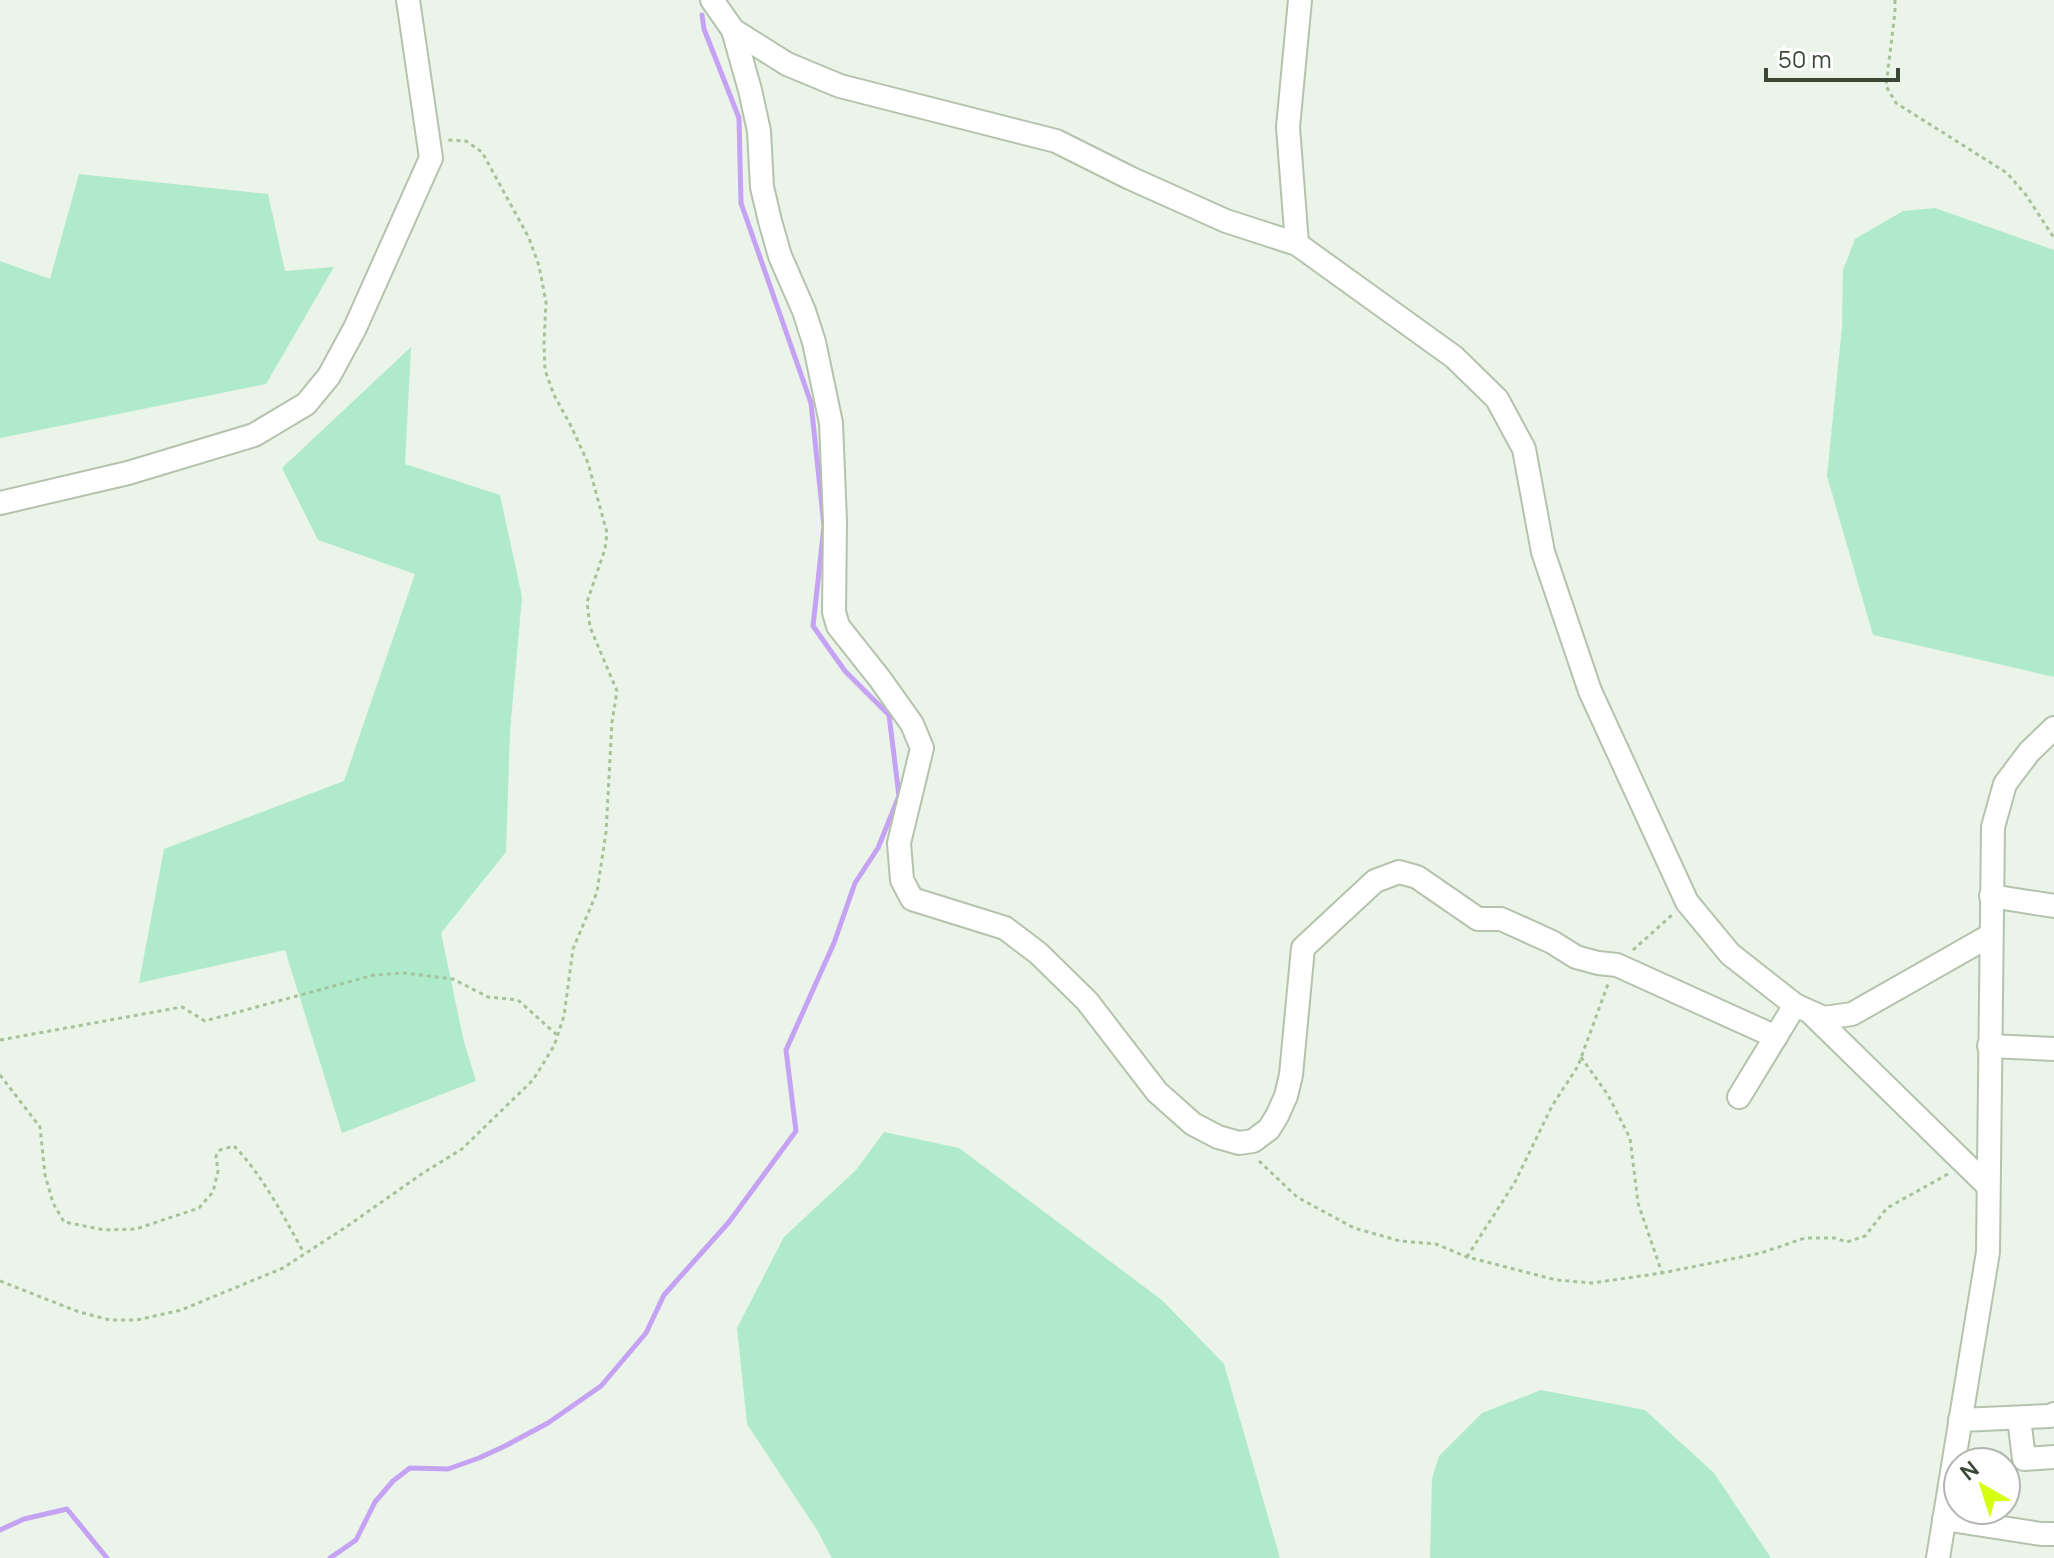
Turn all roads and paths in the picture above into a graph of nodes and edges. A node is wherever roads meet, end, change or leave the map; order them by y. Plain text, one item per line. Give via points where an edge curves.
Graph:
1 (408, 0) edge
2 (712, 0) edge
3 (1300, 0) edge
4 (1895, 0) edge
5 (733, 30) junction
6 (428, 139) junction
7 (2054, 238) edge
8 (1297, 244) junction
9 (0, 503) edge
10 (2054, 728) edge
11 (1991, 896) junction
12 (1687, 902) junction
13 (2054, 906) edge
14 (1991, 935) junction
15 (1617, 965) junction
16 (1803, 1010) junction
17 (558, 1036) junction
18 (1776, 1037) junction
19 (0, 1040) edge
20 (1989, 1046) junction
21 (2054, 1049) edge
22 (1581, 1057) junction
23 (0, 1075) edge
24 (1739, 1097) dead end
25 (1239, 1143) junction
26 (1965, 1164) junction
27 (1987, 1185) junction
28 (305, 1254) junction
29 (1467, 1257) junction
30 (1662, 1273) junction
31 (0, 1281) edge
32 (2054, 1414) edge
33 (2019, 1418) junction
34 (1960, 1420) junction
35 (1956, 1446) edge
36 (2054, 1457) edge
37 (1943, 1526) edge
38 (1989, 1526) edge
39 (2054, 1534) edge
40 (1938, 1558) edge

1 - 6 street
2 - 5 street
3 - 8 street via 1288,127
4 - 7 path via 1886,86 1896,103 2007,173
5 - 8 street via 787,64 840,86 1056,141 1226,221
5 - 25 street via 759,131 770,221 814,342 831,423 834,612 838,626 912,724 922,748 899,843 902,880 912,899 1005,928 1038,953 1087,1001 1157,1092 1193,1124
6 - 9 street via 431,158 355,328 329,376 306,404 254,435 128,473
6 - 17 path via 466,141 482,152 529,238 546,302 545,370 588,463 607,533 587,602 590,627 617,691 606,832 597,892 573,949
8 - 12 street via 1454,357 1497,399 1524,449 1543,552 1590,691
10 - 11 street via 2005,784 1993,827
11 - 13 street
11 - 14 street
12 - 15 path
12 - 16 street via 1730,954
14 - 16 street via 1852,1014 1824,1018
14 - 20 street
15 - 18 street
15 - 22 path
15 - 25 street via 1576,957 1501,919 1478,919 1417,877 1399,872 1375,881 1303,948 1286,1096 1269,1129 1253,1141
16 - 18 street
16 - 26 street
17 - 19 path via 518,1000 488,997 453,979 404,973 374,975 205,1021 182,1007
17 - 28 path via 533,1080 462,1149
18 - 24 street
20 - 21 street
20 - 27 street
22 - 29 path via 1515,1182
22 - 30 path via 1630,1138 1638,1203
23 - 28 path via 40,1127 45,1175 64,1222 136,1229 199,1208 213,1192 216,1156 234,1146
25 - 29 path via 1297,1197 1354,1228 1436,1244
26 - 27 street
26 - 30 path via 1887,1208 1865,1236 1847,1242 1805,1238 1761,1253
27 - 34 street via 1988,1252
28 - 31 path via 181,1310 137,1320 79,1312
29 - 30 path via 1556,1280 1592,1283
32 - 33 street
33 - 34 street
33 - 36 street via 2024,1459
34 - 35 street
37 - 40 street
38 - 39 street

